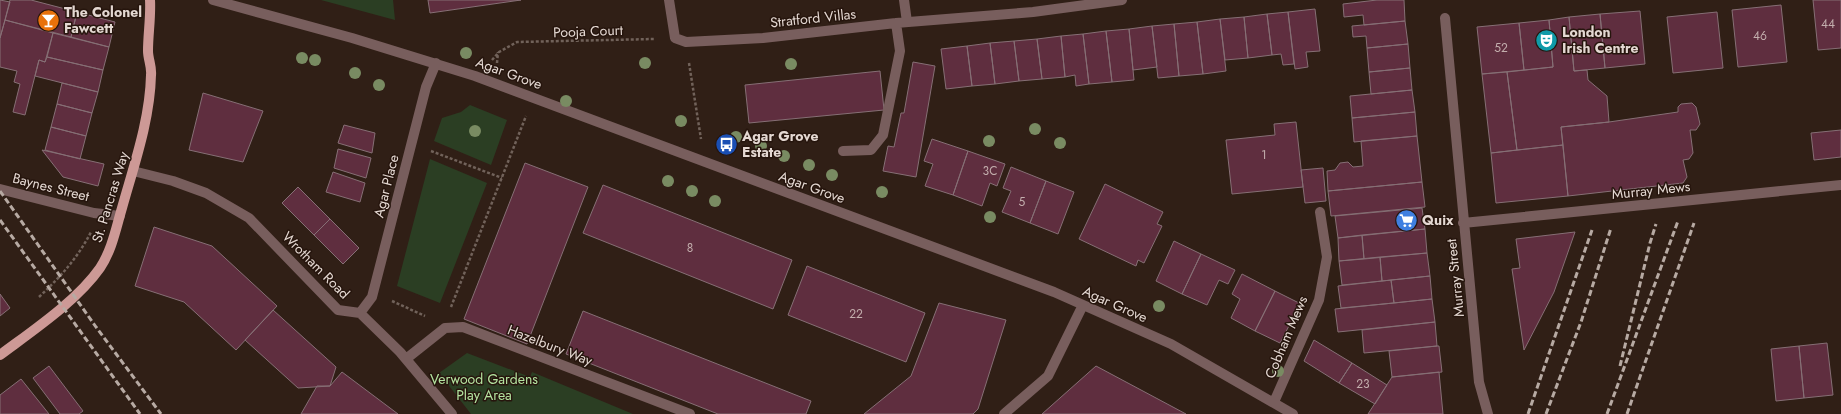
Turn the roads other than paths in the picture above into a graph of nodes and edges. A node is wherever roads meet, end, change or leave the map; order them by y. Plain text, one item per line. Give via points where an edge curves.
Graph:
1 (150, 0) edge
2 (212, 0) edge
3 (669, 0) edge
4 (904, 0) edge
5 (1122, 0) edge
6 (1445, 18) dead end
7 (907, 22) junction
8 (896, 23) junction
9 (436, 63) junction
10 (843, 151) dead end
11 (133, 171) junction
12 (1841, 185) edge
13 (0, 189) edge
14 (1320, 212) dead end
15 (120, 216) junction
16 (1463, 223) junction
17 (1083, 305) junction
18 (360, 314) junction
19 (0, 355) edge
20 (406, 359) junction
21 (1274, 402) junction
22 (452, 414) edge
23 (690, 414) edge
24 (1004, 414) edge
25 (1293, 414) edge
26 (1488, 414) edge

1 - 11 main road, St. Pancras Way via 150,91
2 - 9 street, Agar Grove
3 - 8 street, Stratford Villas via 675,38 686,42 756,38
4 - 7 street
5 - 7 street, Stratford Villas via 1033,12
6 - 16 street, Murray Street
7 - 8 street, Stratford Villas
8 - 10 street via 900,51 883,135 871,150
9 - 17 street, Agar Grove via 519,91
9 - 18 street, Agar Place via 427,82 410,142 373,293 368,305
11 - 15 main road, St. Pancras Way
11 - 18 street, Wrotham Road via 206,192 249,218 338,310
12 - 16 street, Murray Mews
13 - 15 street, Baynes Street via 101,214
14 - 21 street, Cobham Mews via 1327,257 1319,300
15 - 19 main road, St. Pancras Way via 114,239 101,267 86,285
16 - 26 street, Murray Street via 1479,382
17 - 21 street, Agar Grove via 1171,344
17 - 24 street via 1048,376
18 - 20 street
20 - 22 street
20 - 23 street, Hazelbury Way via 445,328 463,327
21 - 25 street, Agar Grove

